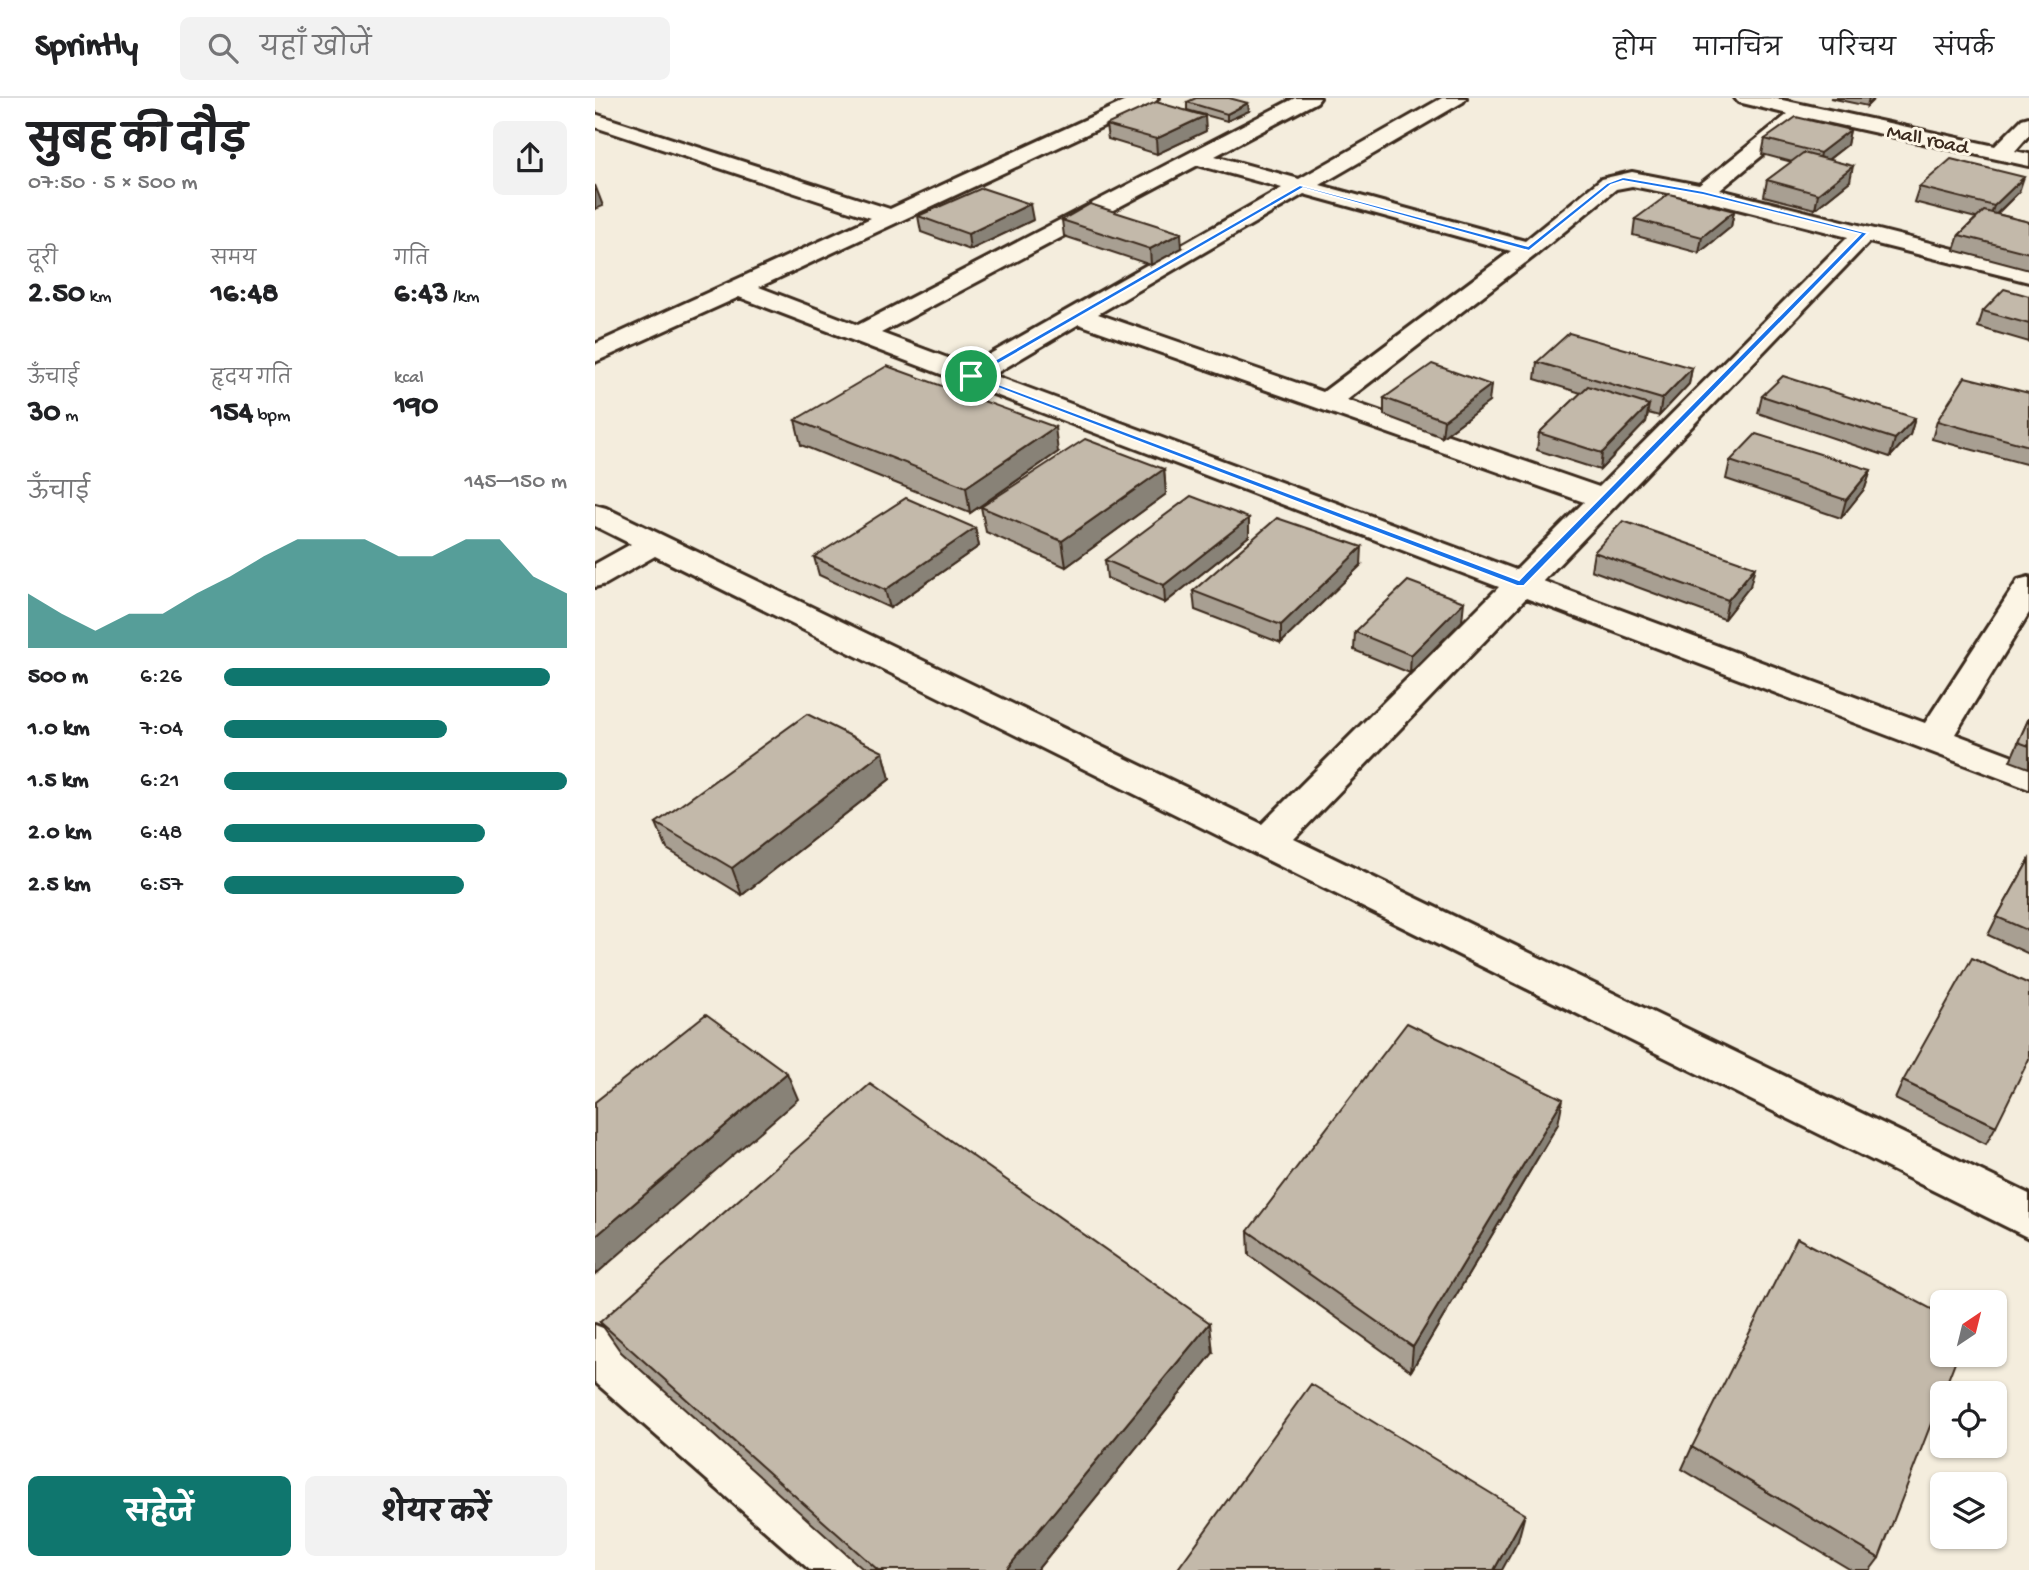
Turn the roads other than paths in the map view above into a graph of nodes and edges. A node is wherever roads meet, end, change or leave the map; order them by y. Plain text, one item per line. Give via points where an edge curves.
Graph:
1 (1148, 98) edge
2 (1310, 98) edge
3 (1456, 98) edge
4 (1745, 98) edge
5 (1804, 111) junction
6 (595, 120) edge
7 (2029, 123) edge
8 (622, 129) junction
9 (595, 138) edge
10 (2000, 154) junction
11 (1197, 158) junction
12 (2029, 160) edge
13 (1302, 186) junction
14 (1703, 193) junction
15 (892, 216) junction
16 (1865, 233) junction
17 (1529, 249) junction
18 (2029, 275) edge
19 (739, 288) junction
20 (1077, 315) junction
21 (860, 334) junction
22 (595, 354) edge
23 (971, 376) junction
24 (1327, 402) junction
25 (1604, 499) junction
26 (595, 514) edge
27 (655, 543) junction
28 (595, 577) edge
29 (1521, 584) junction
30 (2029, 587) edge
31 (1933, 740) junction
32 (2029, 776) edge
33 (1266, 844) junction
34 (2029, 1217) edge
35 (595, 1349) edge
36 (853, 1570) edge

1 - 15 street
2 - 11 street
3 - 13 street
4 - 5 street, Mall road
5 - 10 street, Mall road
5 - 14 street
6 - 8 street
7 - 10 street
8 - 9 street
8 - 15 street
10 - 12 street, Mall road
11 - 13 street
11 - 21 street
13 - 17 street
13 - 20 street
14 - 16 street
14 - 17 street via 1616,180
15 - 19 street
16 - 18 street
16 - 25 street
17 - 24 street
19 - 21 street
19 - 22 street
20 - 23 street
20 - 24 street
21 - 23 street
23 - 29 street
24 - 25 street
25 - 29 street
26 - 27 street
27 - 28 street
27 - 33 street
29 - 31 street
29 - 33 street
30 - 31 street
31 - 32 street
33 - 34 street
35 - 36 street

